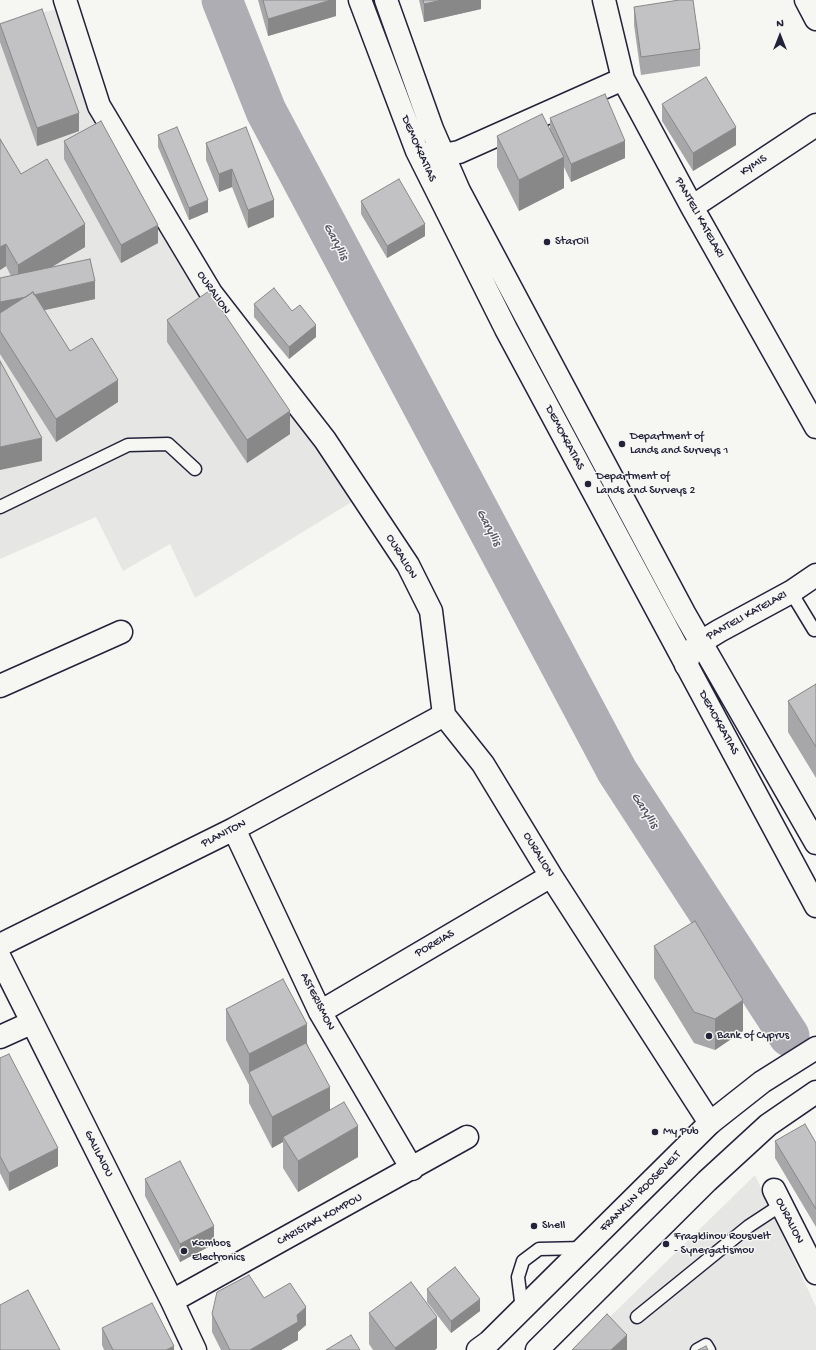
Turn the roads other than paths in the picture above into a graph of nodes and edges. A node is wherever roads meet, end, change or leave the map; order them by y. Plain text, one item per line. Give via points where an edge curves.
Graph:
1 (66, 0) edge
2 (360, 0) edge
3 (386, 0) edge
4 (604, 0) edge
5 (806, 0) edge
6 (816, 19) edge
7 (623, 79) junction
8 (816, 125) edge
9 (417, 151) junction
10 (443, 155) junction
11 (692, 207) junction
12 (816, 427) edge
13 (195, 469) dead end
14 (0, 507) edge
15 (816, 576) edge
16 (791, 592) junction
17 (814, 630) dead end
18 (121, 632) dead end
19 (701, 642) junction
20 (686, 665) junction
21 (0, 686) edge
22 (444, 715) junction
23 (234, 829) junction
24 (816, 842) edge
25 (551, 876) junction
26 (816, 906) edge
27 (0, 945) edge
28 (0, 958) edge
29 (320, 1012) junction
30 (31, 1023) junction
31 (0, 1037) edge
32 (816, 1048) edge
33 (816, 1092) edge
34 (710, 1123) junction
35 (466, 1137) dead end
36 (412, 1169) junction
37 (778, 1197) joint
38 (584, 1248) junction
39 (816, 1273) edge
40 (172, 1301) junction
41 (522, 1309) junction
42 (637, 1317) dead end
43 (487, 1347) edge
44 (195, 1350) edge
45 (537, 1350) edge
46 (697, 1350) edge
47 (709, 1350) edge

1 - 22 street, OURALION via 99,106 207,286 325,440 408,565 431,611
2 - 9 street, DEMOKRATIAS
3 - 10 street, DEMOKRATIAS
4 - 7 street, PANTELI KATELARI
5 - 6 street
7 - 10 street via 459,152
7 - 11 street, PANTELI KATELARI
8 - 11 street, KYMIS
9 - 10 street
9 - 20 street, DEMOKRATIAS via 506,329
10 - 19 street, DEMOKRATIAS via 463,198
11 - 12 street, PANTELI KATELARI
13 - 14 lane via 168,444 128,445
15 - 16 street, PANTELI KATELARI
16 - 17 lane
16 - 19 street, PANTELI KATELARI
18 - 21 street
19 - 20 street, PANTELI KATELARI via 691,651
19 - 24 street, DEMOKRATIAS
20 - 26 street, DEMOKRATIAS
22 - 23 street, PLANITON
22 - 25 street, OURALION via 483,764
23 - 27 street, PLANITON
23 - 29 street, ASTERISMON
25 - 29 street, POREIAS
25 - 34 street, OURALION
28 - 30 street, GALILAIOU
29 - 36 street, ASTERISMON
30 - 31 street
30 - 40 street, GALILAIOU
32 - 34 street, FRANKLIN ROOSEVELT via 762,1082
33 - 45 street via 768,1125 707,1181
34 - 38 street, FRANKLIN ROOSEVELT
35 - 36 street, CHRISTAKI KOMPOU
36 - 40 street, CHRISTAKI KOMPOU
37 - 39 street, OURALION
37 - 42 lane via 749,1226
38 - 41 street, FRANKLIN ROOSEVELT
38 - 41 lane via 539,1249 523,1261 518,1277
40 - 44 street, GALILAIOU
41 - 43 street, FRANKLIN ROOSEVELT
46 - 47 lane via 706,1346

